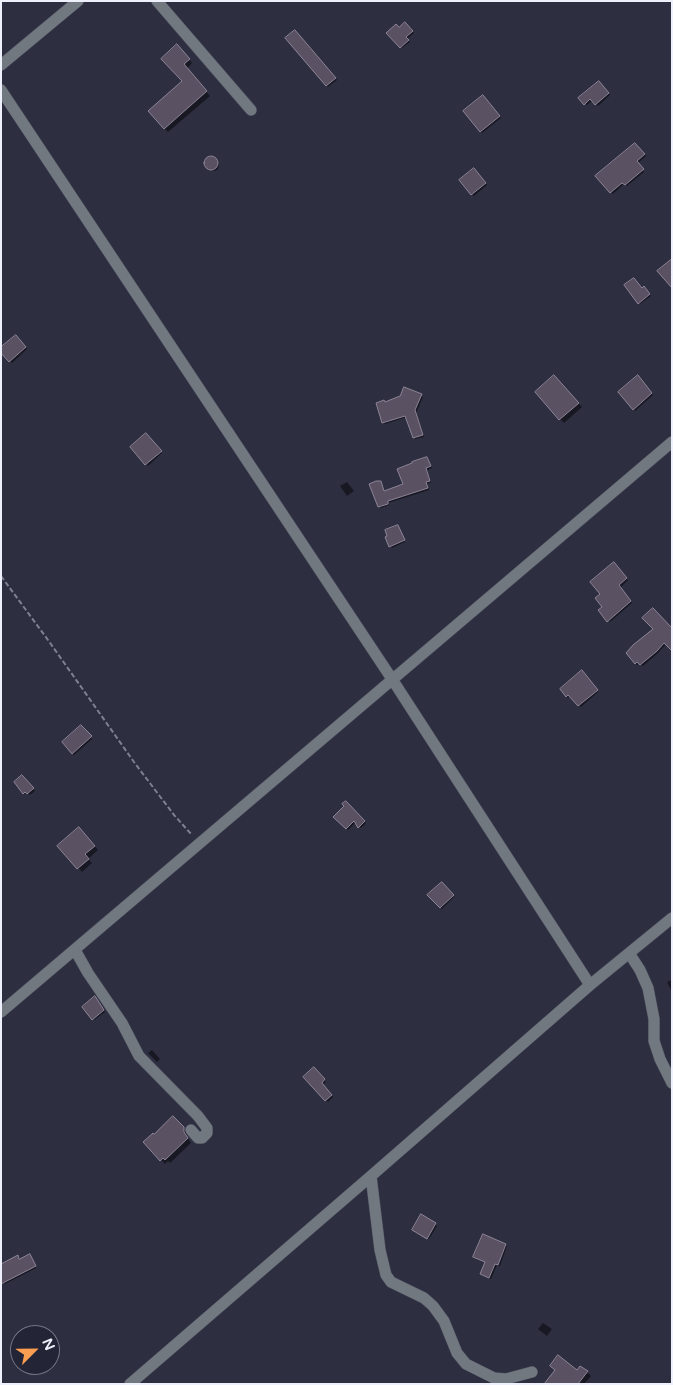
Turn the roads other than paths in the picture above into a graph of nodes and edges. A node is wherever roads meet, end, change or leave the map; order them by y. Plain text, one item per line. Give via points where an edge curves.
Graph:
1 (78, 1) edge
2 (157, 1) edge
3 (1, 65) edge
4 (1, 90) edge
5 (251, 110) dead end
6 (672, 442) edge
7 (392, 679) junction
8 (672, 918) edge
9 (75, 950) junction
10 (630, 953) junction
11 (590, 985) junction
12 (1, 1012) edge
13 (672, 1083) edge
14 (191, 1130) dead end
15 (372, 1176) junction
16 (532, 1372) dead end
17 (130, 1384) edge

1 - 3 street
2 - 5 street
4 - 7 street
6 - 7 street
7 - 9 street
7 - 11 street
8 - 10 street
9 - 12 street
9 - 14 street via 122,1023 139,1056 198,1116 207,1133 198,1138
10 - 11 street
10 - 13 street via 648,988 654,1041
11 - 15 street
15 - 16 street via 380,1250 391,1282 434,1306 457,1353 466,1364 500,1379
15 - 17 street

